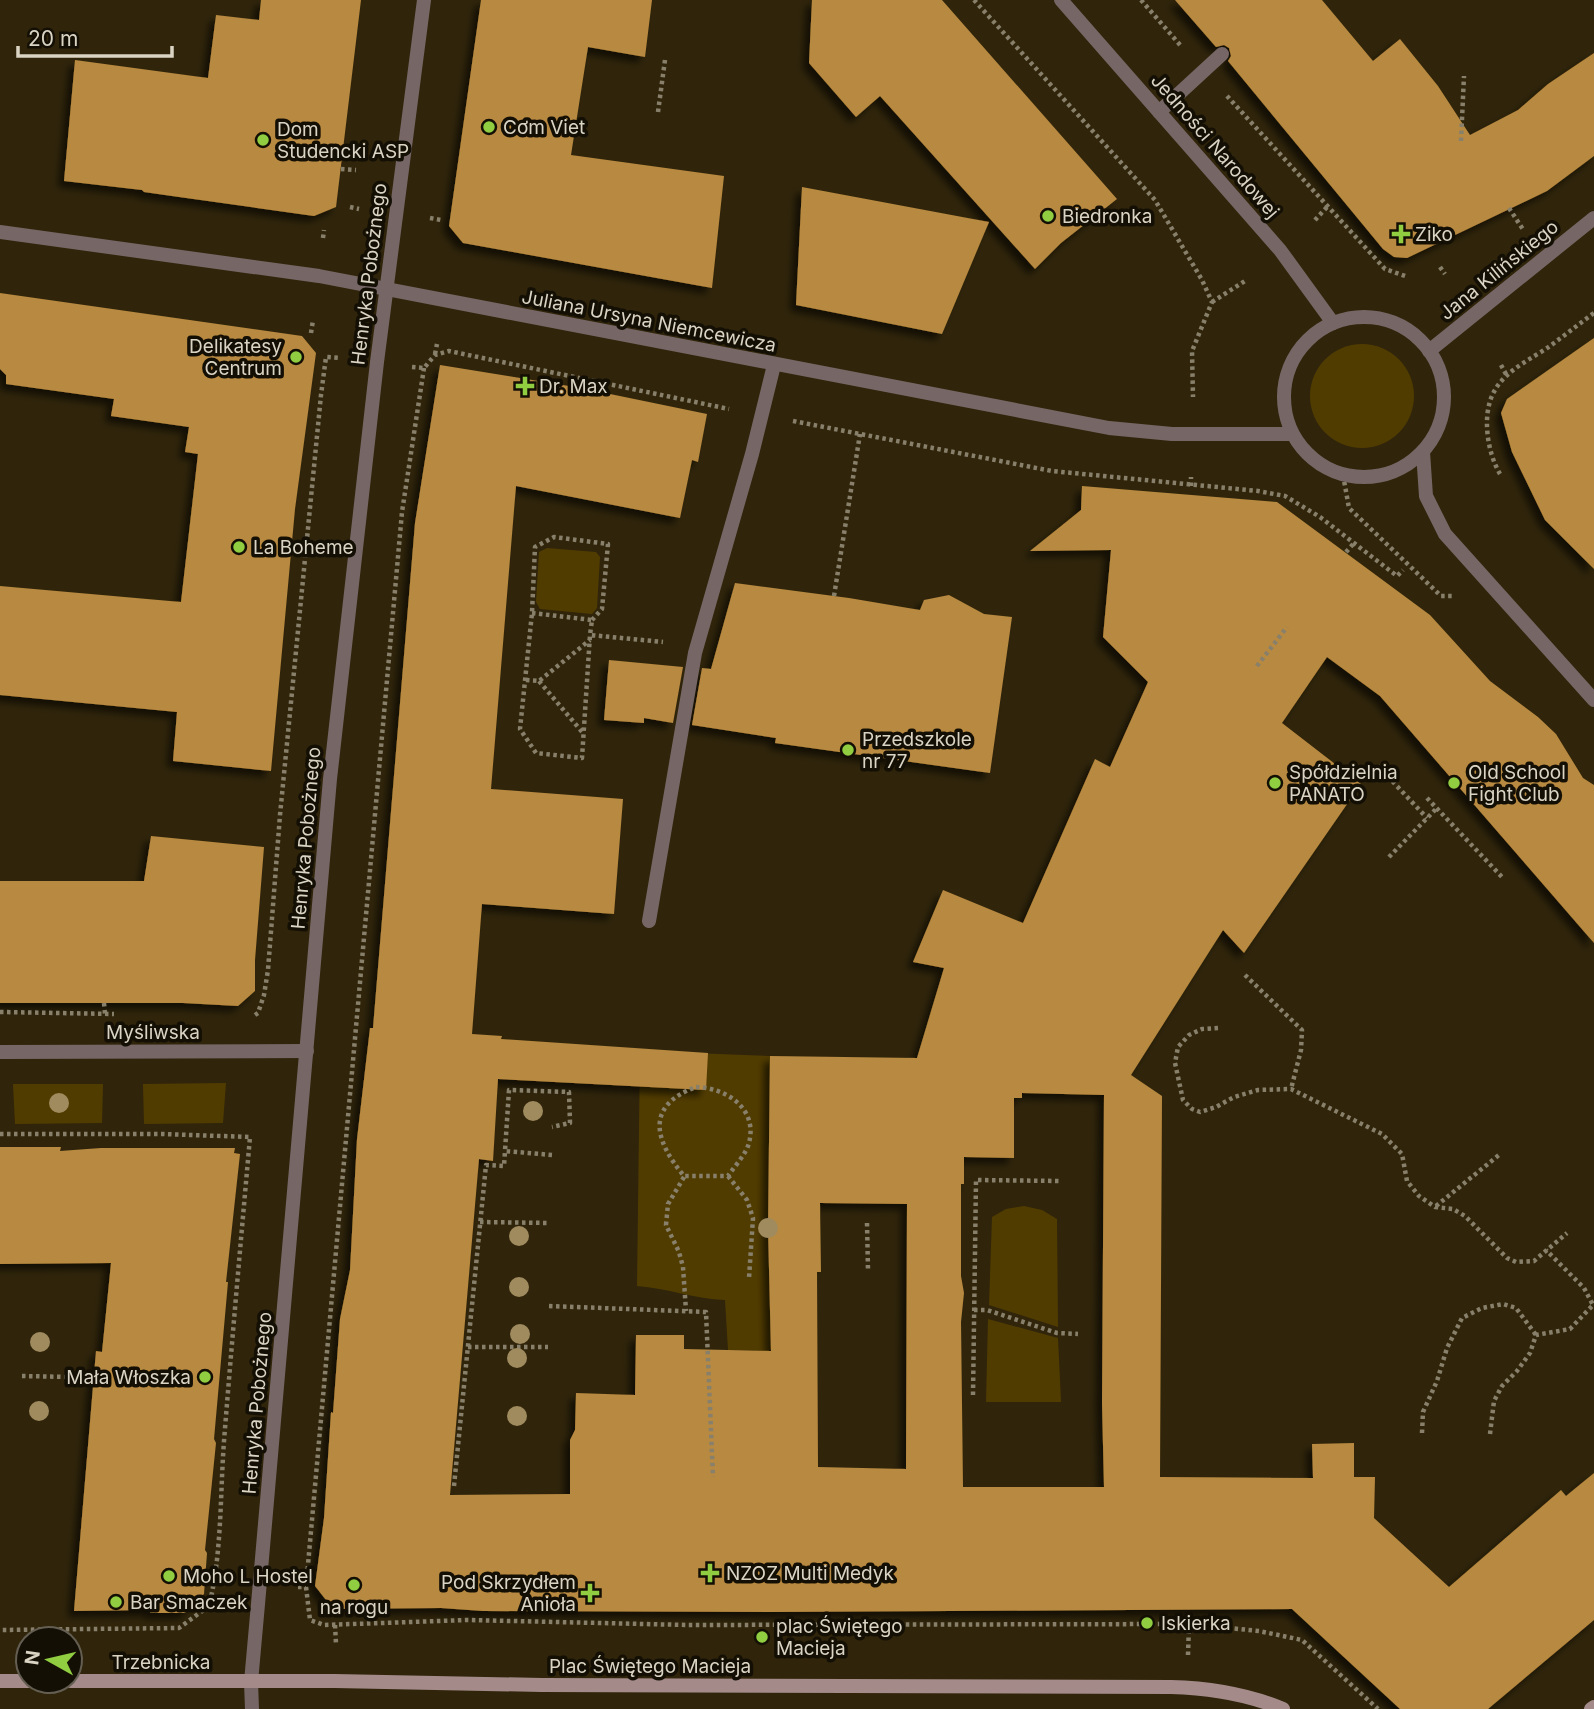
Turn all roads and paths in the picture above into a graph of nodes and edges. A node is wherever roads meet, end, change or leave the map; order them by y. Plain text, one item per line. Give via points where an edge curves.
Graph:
1 (424, 0) edge
2 (974, 0) edge
3 (1061, 0) edge
4 (1141, 0) edge
5 (1222, 54) dead end
6 (665, 60) dead end
7 (1203, 70) junction
8 (1464, 76) dead end
9 (658, 112) dead end
10 (1159, 112) junction
11 (1461, 141) dead end
12 (341, 169) dead end
13 (356, 170) dead end
14 (350, 207) dead end
15 (1327, 207) junction
16 (359, 209) dead end
17 (429, 218) dead end
18 (1594, 218) edge
19 (441, 220) dead end
20 (1315, 220) dead end
21 (324, 230) dead end
22 (0, 232) edge
23 (323, 239) dead end
24 (1440, 267) dead end
25 (1446, 274) dead end
26 (1408, 277) dead end
27 (1245, 281) dead end
28 (386, 289) junction
29 (1212, 302) junction
30 (1594, 313) edge
31 (313, 320) dead end
32 (1333, 323) junction
33 (311, 333) dead end
34 (437, 344) dead end
35 (1429, 351) junction
36 (435, 355) dead end
37 (340, 358) dead end
38 (774, 365) junction
39 (1500, 365) dead end
40 (424, 368) dead end
41 (1507, 376) junction
42 (1193, 397) dead end
43 (860, 434) dead end
44 (1292, 434) junction
45 (1423, 452) junction
46 (1500, 474) dead end
47 (1343, 475) junction
48 (1191, 478) dead end
49 (1354, 543) junction
50 (1346, 552) dead end
51 (1403, 570) dead end
52 (834, 596) dead end
53 (1441, 596) dead end
54 (532, 613) junction
55 (592, 620) junction
56 (1287, 627) dead end
57 (591, 637) junction
58 (667, 642) dead end
59 (1257, 666) dead end
60 (526, 680) junction
61 (539, 681) junction
62 (1594, 700) edge
63 (583, 734) junction
64 (1378, 766) dead end
65 (1427, 798) dead end
66 (1436, 809) junction
67 (1427, 818) junction
68 (1389, 857) dead end
69 (1502, 877) dead end
70 (649, 921) dead end
71 (1244, 975) dead end
72 (104, 1003) dead end
73 (104, 1014) dead end
74 (252, 1016) dead end
75 (1218, 1028) dead end
76 (307, 1051) junction
77 (0, 1052) edge
78 (1291, 1088) junction
79 (552, 1128) dead end
80 (0, 1134) edge
81 (505, 1151) junction
82 (552, 1155) dead end
83 (1499, 1156) dead end
84 (728, 1176) junction
85 (684, 1177) junction
86 (1060, 1181) dead end
87 (1435, 1207) junction
88 (480, 1222) junction
89 (550, 1223) dead end
90 (867, 1223) dead end
91 (1567, 1233) dead end
92 (1546, 1250) junction
93 (868, 1270) dead end
94 (749, 1278) dead end
95 (549, 1306) dead end
96 (974, 1310) junction
97 (686, 1311) junction
98 (1079, 1334) dead end
99 (1536, 1335) junction
100 (468, 1347) junction
101 (548, 1347) dead end
102 (22, 1376) dead end
103 (70, 1377) dead end
104 (973, 1395) dead end
105 (1422, 1433) dead end
106 (1490, 1434) dead end
107 (713, 1477) dead end
108 (454, 1486) dead end
109 (298, 1587) dead end
110 (306, 1587) junction
111 (213, 1588) junction
112 (226, 1588) dead end
113 (335, 1625) junction
114 (0, 1630) edge
115 (336, 1644) dead end
116 (84, 1681) edge
117 (251, 1682) junction
118 (252, 1709) edge
119 (1283, 1709) edge
120 (1378, 1709) edge

1 - 28 street, Henryka Pobożnego
2 - 29 path via 1154,200
3 - 10 street, Jedności Narodowej
4 - 7 path
5 - 7 street
6 - 9 path
7 - 10 street
7 - 15 path
8 - 11 path
10 - 32 street, Jedności Narodowej via 1280,250
12 - 13 path
14 - 16 path
15 - 20 path
15 - 26 path via 1385,269
17 - 19 path
18 - 35 street, Jana Kilińskiego
21 - 23 path
22 - 28 street, Juliana Ursyna Niemcewicza
24 - 25 path
27 - 29 path
28 - 38 street, Juliana Ursyna Niemcewicza
28 - 76 street, Henryka Pobożnego via 330,779
29 - 42 path via 1192,351
30 - 41 path
31 - 33 path
32 - 35 street via 1360,317 1389,320 1414,334
32 - 44 street via 1310,337 1284,382 1284,409
34 - 36 path
35 - 45 street via 1442,378 1444,403 1439,428
37 - 74 path via 326,356 268,970 258,1013
38 - 44 street, Juliana Ursyna Niemcewicza via 1110,428 1172,434
38 - 70 street via 695,653
39 - 41 path
40 - 110 path via 399,539
41 - 46 path via 1494,390 1488,414 1494,463
43 - 52 path
44 - 47 street via 1323,467
45 - 47 street via 1388,474
45 - 62 street via 1426,496 1446,534
47 - 53 path via 1349,508
48 - 49 path via 1191,486 1285,496
49 - 50 path
49 - 51 path via 1397,576
54 - 55 path
54 - 55 path via 535,547 554,537 608,544 602,609
54 - 60 path
55 - 57 path
56 - 59 path
57 - 58 path
57 - 61 path
57 - 63 path
60 - 61 path
60 - 63 path via 520,729 536,753 582,758
61 - 63 path
64 - 67 path
65 - 66 path
66 - 67 path
66 - 69 path
67 - 68 path
71 - 78 path via 1302,1030
72 - 73 path
75 - 78 path via 1189,1035 1178,1047 1175,1063 1183,1100 1192,1109 1208,1110 1258,1090
76 - 77 street, Myśliwska
76 - 117 street, Henryka Pobożnego
78 - 87 path via 1382,1134 1402,1154 1408,1181
79 - 81 path via 569,1123 569,1092 509,1090
80 - 111 path via 250,1138
81 - 82 path
81 - 88 path via 504,1166 486,1164
83 - 87 path
84 - 85 path
84 - 85 path via 749,1144 746,1114 726,1093 696,1087 666,1106 660,1130 665,1151
84 - 94 path via 747,1200 752,1218
85 - 97 path via 668,1204 666,1225 683,1267
86 - 96 path via 976,1180
87 - 92 path via 1465,1216 1516,1262 1534,1261
88 - 89 path
88 - 100 path
90 - 93 path
91 - 92 path
92 - 99 path via 1584,1288 1593,1305 1570,1329
95 - 97 path
96 - 98 path via 1057,1333
96 - 104 path
97 - 107 path via 706,1312
99 - 105 path via 1516,1308 1503,1304 1462,1318 1423,1412
99 - 106 path via 1530,1353 1494,1401
100 - 101 path
100 - 108 path
102 - 103 path
109 - 110 path
110 - 113 path via 310,1620
111 - 112 path
111 - 114 path via 209,1606 179,1628
113 - 115 path
113 - 120 path via 468,1620 688,1625 1189,1624 1302,1640
116 - 117 street, Trzebnicka
117 - 118 street
117 - 119 street, Plac Świętego Macieja via 1186,1687 1255,1698

